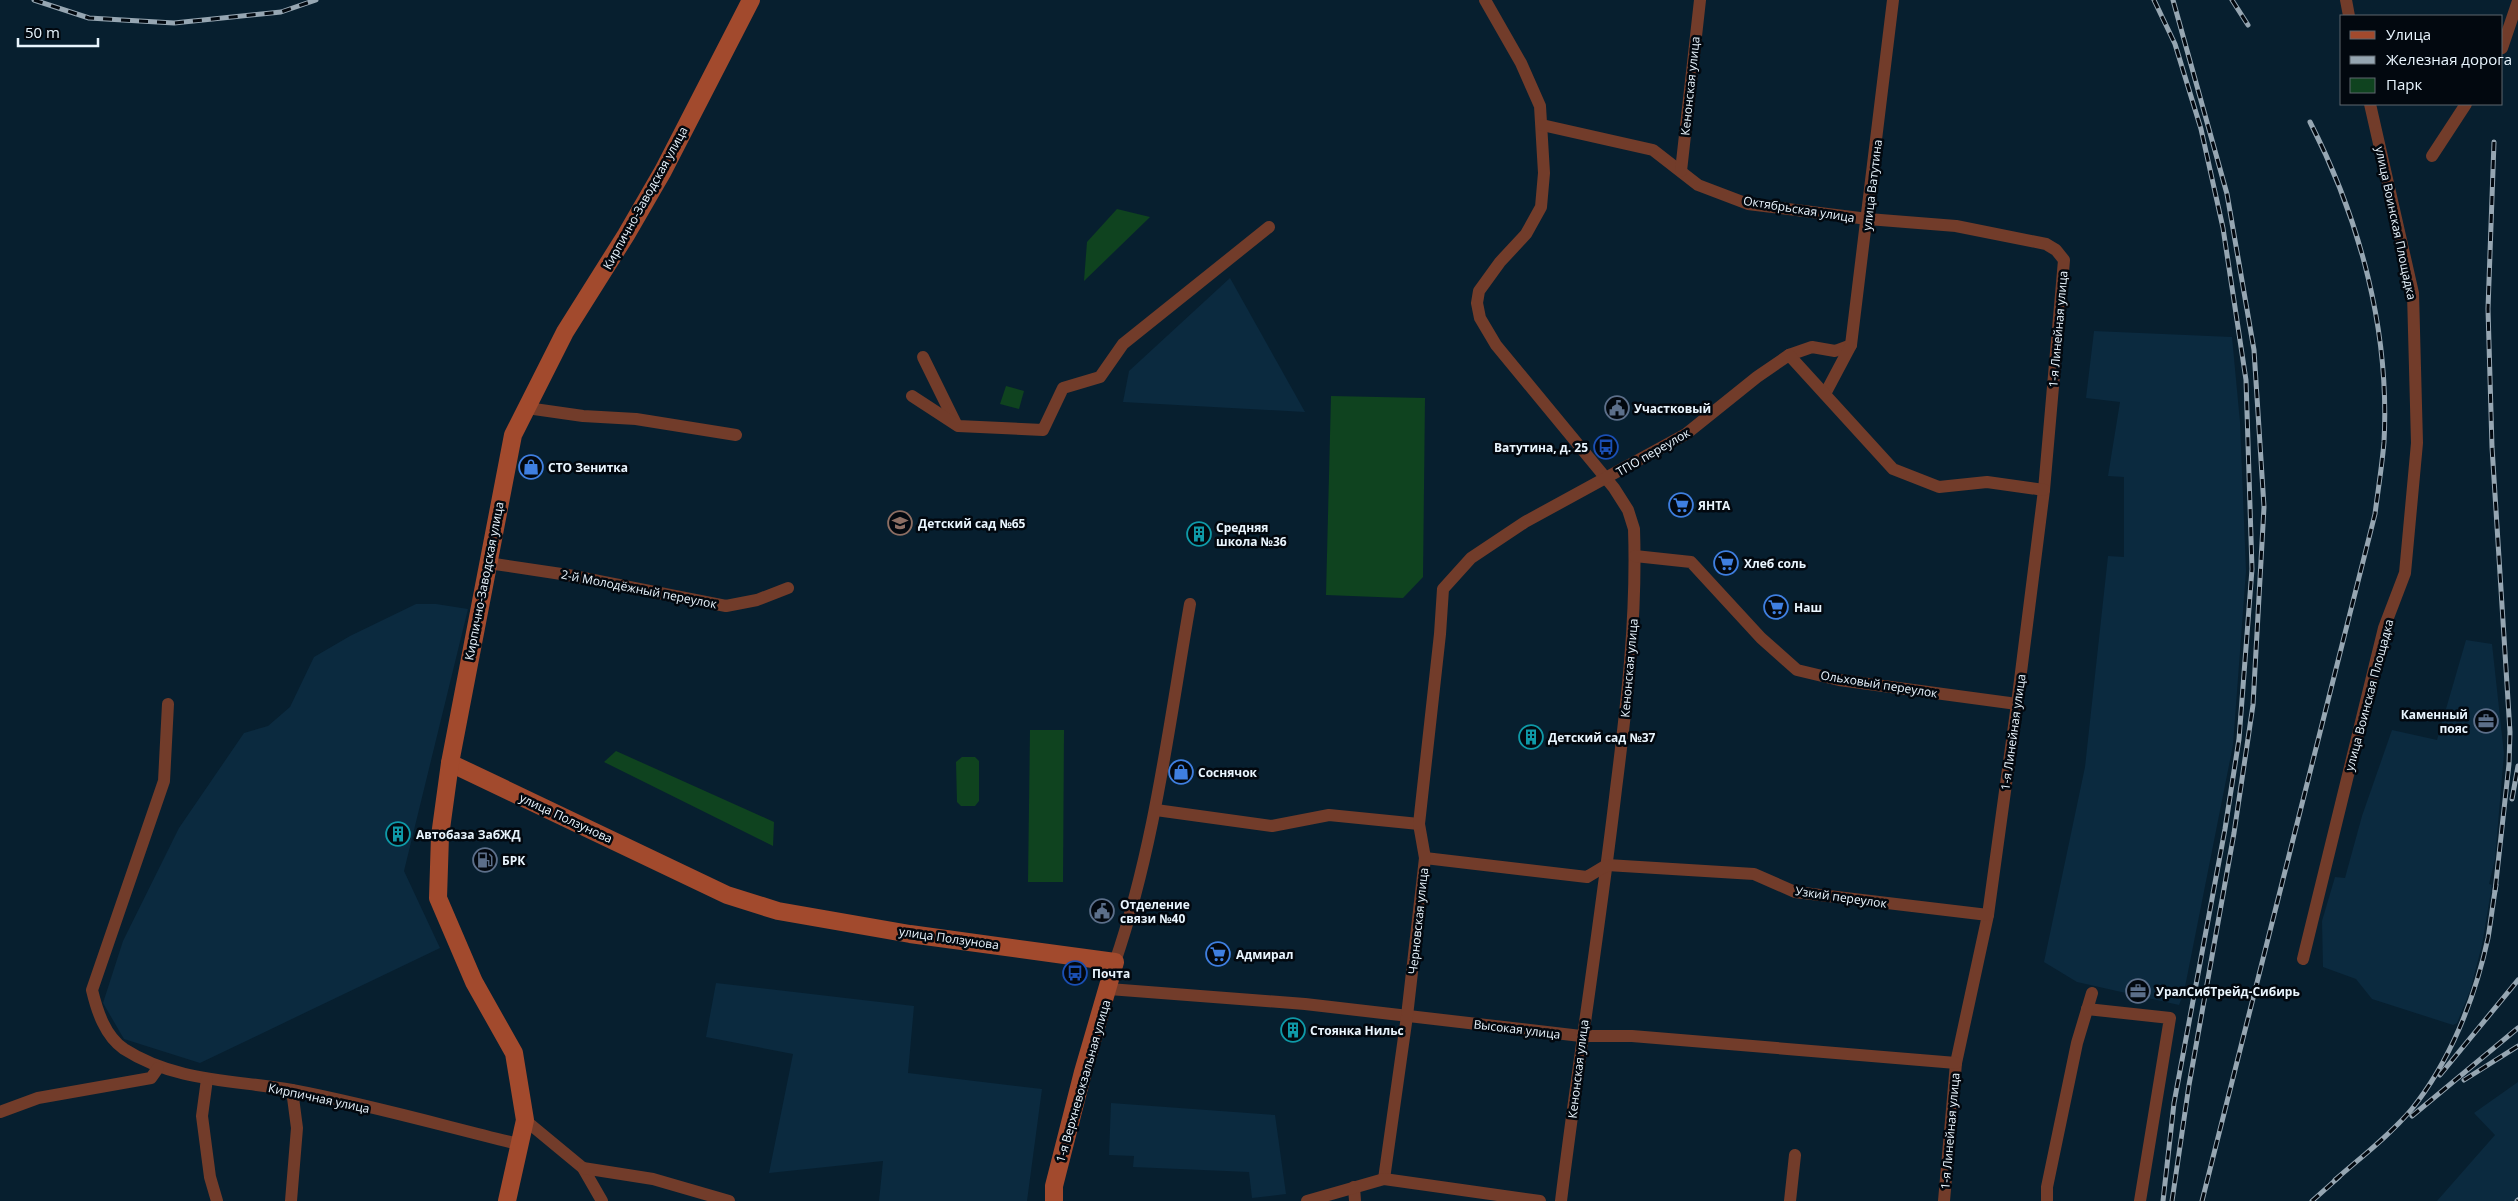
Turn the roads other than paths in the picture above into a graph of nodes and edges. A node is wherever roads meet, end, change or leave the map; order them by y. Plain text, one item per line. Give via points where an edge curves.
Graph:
1 (751, 0) edge
2 (1485, 0) edge
3 (1700, 0) edge
4 (1893, 0) edge
5 (2346, 0) edge
6 (2518, 1) edge
7 (2349, 15) edge
8 (2503, 45) edge
9 (2370, 105) edge
10 (2465, 105) edge
11 (1542, 125) junction
12 (2432, 156) dead end
13 (1681, 171) junction
14 (1868, 219) junction
15 (1269, 227) dead end
16 (2064, 260) joint
17 (1851, 345) junction
18 (1789, 355) junction
19 (923, 357) dead end
20 (1826, 394) junction
21 (912, 396) dead end
22 (526, 408) junction
23 (958, 426) junction
24 (736, 435) dead end
25 (1606, 479) junction
26 (2044, 490) junction
27 (1635, 556) junction
28 (488, 563) junction
29 (788, 588) dead end
30 (1190, 604) dead end
31 (1440, 634) joint
32 (168, 704) dead end
33 (2017, 704) junction
34 (450, 763) junction
35 (1156, 810) junction
36 (1419, 824) junction
37 (1425, 858) junction
38 (1607, 865) junction
39 (1988, 915) junction
40 (2303, 959) dead end
41 (1116, 962) junction
42 (1109, 989) junction
43 (2092, 994) dead end
44 (2087, 1009) junction
45 (1407, 1016) junction
46 (1582, 1036) junction
47 (1956, 1063) junction
48 (158, 1068) junction
49 (207, 1079) junction
50 (292, 1090) junction
51 (0, 1112) edge
52 (525, 1120) junction
53 (518, 1144) junction
54 (1795, 1155) dead end
55 (582, 1168) junction
56 (1384, 1179) junction
57 (1354, 1187) junction
58 (217, 1201) edge
59 (291, 1201) edge
60 (507, 1201) edge
61 (602, 1201) edge
62 (729, 1201) edge
63 (1054, 1201) edge
64 (1307, 1201) edge
65 (1355, 1201) edge
66 (1540, 1201) edge
67 (1561, 1201) edge
68 (1790, 1201) edge
69 (1944, 1201) edge
70 (2047, 1201) edge
71 (2140, 1201) edge

1 - 22 street, Кирпично-Заводская улица via 662,171 565,332
2 - 11 street via 1521,63 1540,106
3 - 13 street, Кенонская улица
4 - 14 street, улица Ватутина
5 - 7 street
6 - 8 street
9 - 40 street, улица Воинская Площадка via 2413,294 2417,443 2405,573 2384,628
10 - 12 street
11 - 13 street, Октябрьская улица via 1653,150
11 - 25 street, Кенонская улица via 1544,173 1540,207 1526,234 1483,284 1477,303 1480,318 1492,339
13 - 14 street, Октябрьская улица via 1698,185 1748,204
14 - 16 street, Октябрьская улица via 1956,226 2046,244
14 - 17 street, улица Ватутина
15 - 23 street via 1122,344 1100,377 1063,388 1043,430
16 - 26 street, 1-я Линейная улица
17 - 18 street, ТПО переулок via 1835,352 1812,347
17 - 20 street, улица Ватутина
18 - 20 street
18 - 25 street, ТПО переулок via 1757,376 1686,434
19 - 23 street
20 - 26 street via 1893,469 1940,487 1987,482
21 - 23 street
22 - 24 street
22 - 28 street, Кирпично-Заводская улица via 513,435
25 - 27 street, Кенонская улица via 1632,519
25 - 31 street, ТПО переулок via 1525,522 1471,558 1443,590
26 - 33 street, 1-я Линейная улица
27 - 33 street, Ольховый переулок via 1691,562 1761,638 1797,670 1839,680
27 - 38 street, Кенонская улица via 1631,667
28 - 29 street, 2-й Молодёжный переулок via 726,606 757,600
28 - 34 street, Кирпично-Заводская улица
30 - 35 street
31 - 36 street, Черновская улица
32 - 48 street, Кирпичная улица via 164,781 92,990 100,1020 122,1048
33 - 39 street, 1-я Линейная улица
34 - 41 street, улица Ползунова via 727,895 778,911 910,934
34 - 52 street, Кирпично-Заводская улица via 440,836 438,898 474,982 514,1053
35 - 36 street via 1272,826 1329,814
35 - 41 street via 1140,882
36 - 37 street, Черновская улица
37 - 38 street via 1587,877
37 - 45 street, Черновская улица
38 - 39 street, Узкий переулок via 1754,874 1795,892
38 - 46 street, Кенонская улица
39 - 47 street, 1-я Линейная улица
41 - 42 street, 1-я Верхневокзальная улица
42 - 45 street, Высокая улица via 1305,1004
42 - 63 street, 1-я Верхневокзальная улица via 1083,1072 1054,1186
43 - 44 street
44 - 70 street via 2076,1043 2047,1187
44 - 71 street via 2170,1018
45 - 46 street, Высокая улица
45 - 56 street, Черновская улица
46 - 47 street, Высокая улица via 1632,1036
46 - 67 street, Кенонская улица
47 - 69 street, 1-я Линейная улица
48 - 49 street, Кирпичная улица
48 - 51 street via 151,1078 38,1098
49 - 50 street, Кирпичная улица
49 - 58 street via 202,1116 210,1177
50 - 53 street, Кирпичная улица
50 - 59 street via 298,1128
52 - 53 street, Кирпично-Заводская улица
52 - 55 street
53 - 60 street, Кирпично-Заводская улица
54 - 68 street
55 - 61 street
55 - 62 street via 653,1179
56 - 57 street
56 - 66 street
57 - 64 street
57 - 65 street

